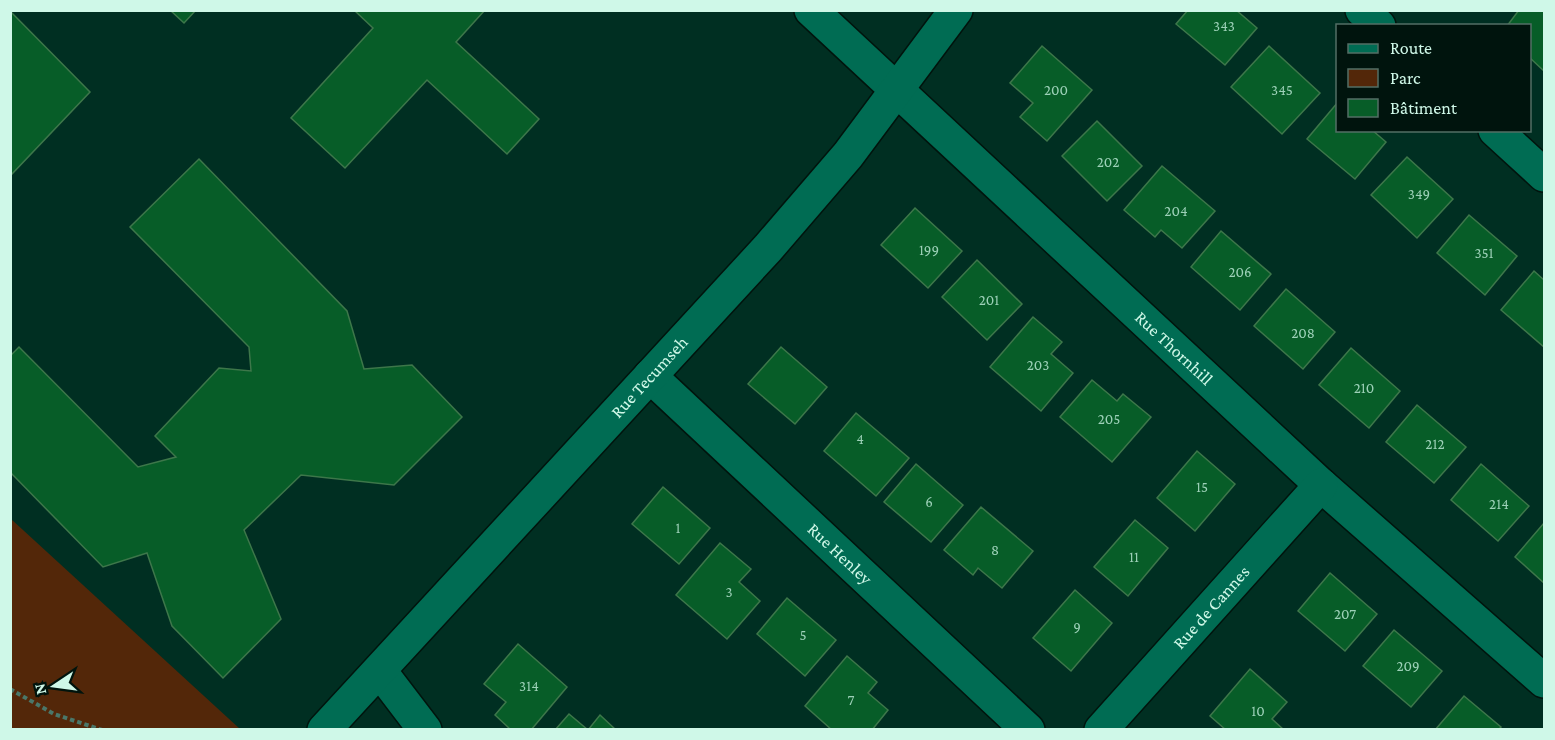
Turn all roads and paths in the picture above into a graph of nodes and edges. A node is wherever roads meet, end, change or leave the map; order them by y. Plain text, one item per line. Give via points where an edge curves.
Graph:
1 (810, 10) edge
2 (956, 10) edge
3 (1362, 10) edge
4 (1376, 24) edge
5 (897, 90) junction
6 (1497, 132) edge
7 (1545, 175) edge
8 (650, 376) junction
9 (1322, 485) junction
10 (380, 671) junction
11 (1545, 681) edge
12 (10, 689) edge
13 (102, 729) edge
14 (324, 729) edge
15 (425, 729) edge
16 (1028, 729) edge
17 (1101, 729) edge

1 - 5 street, Rue Thornhill
2 - 5 street, Rue Tecumseh
3 - 4 street
5 - 8 street, Rue Tecumseh via 768,248
5 - 9 street, Rue Thornhill
6 - 7 street
8 - 10 street, Rue Tecumseh
8 - 16 street, Rue Henley
9 - 11 street, Rue Thornhill
9 - 17 street, Rue de Cannes
10 - 14 street, Rue Tecumseh
10 - 15 street
12 - 13 path via 54,714

